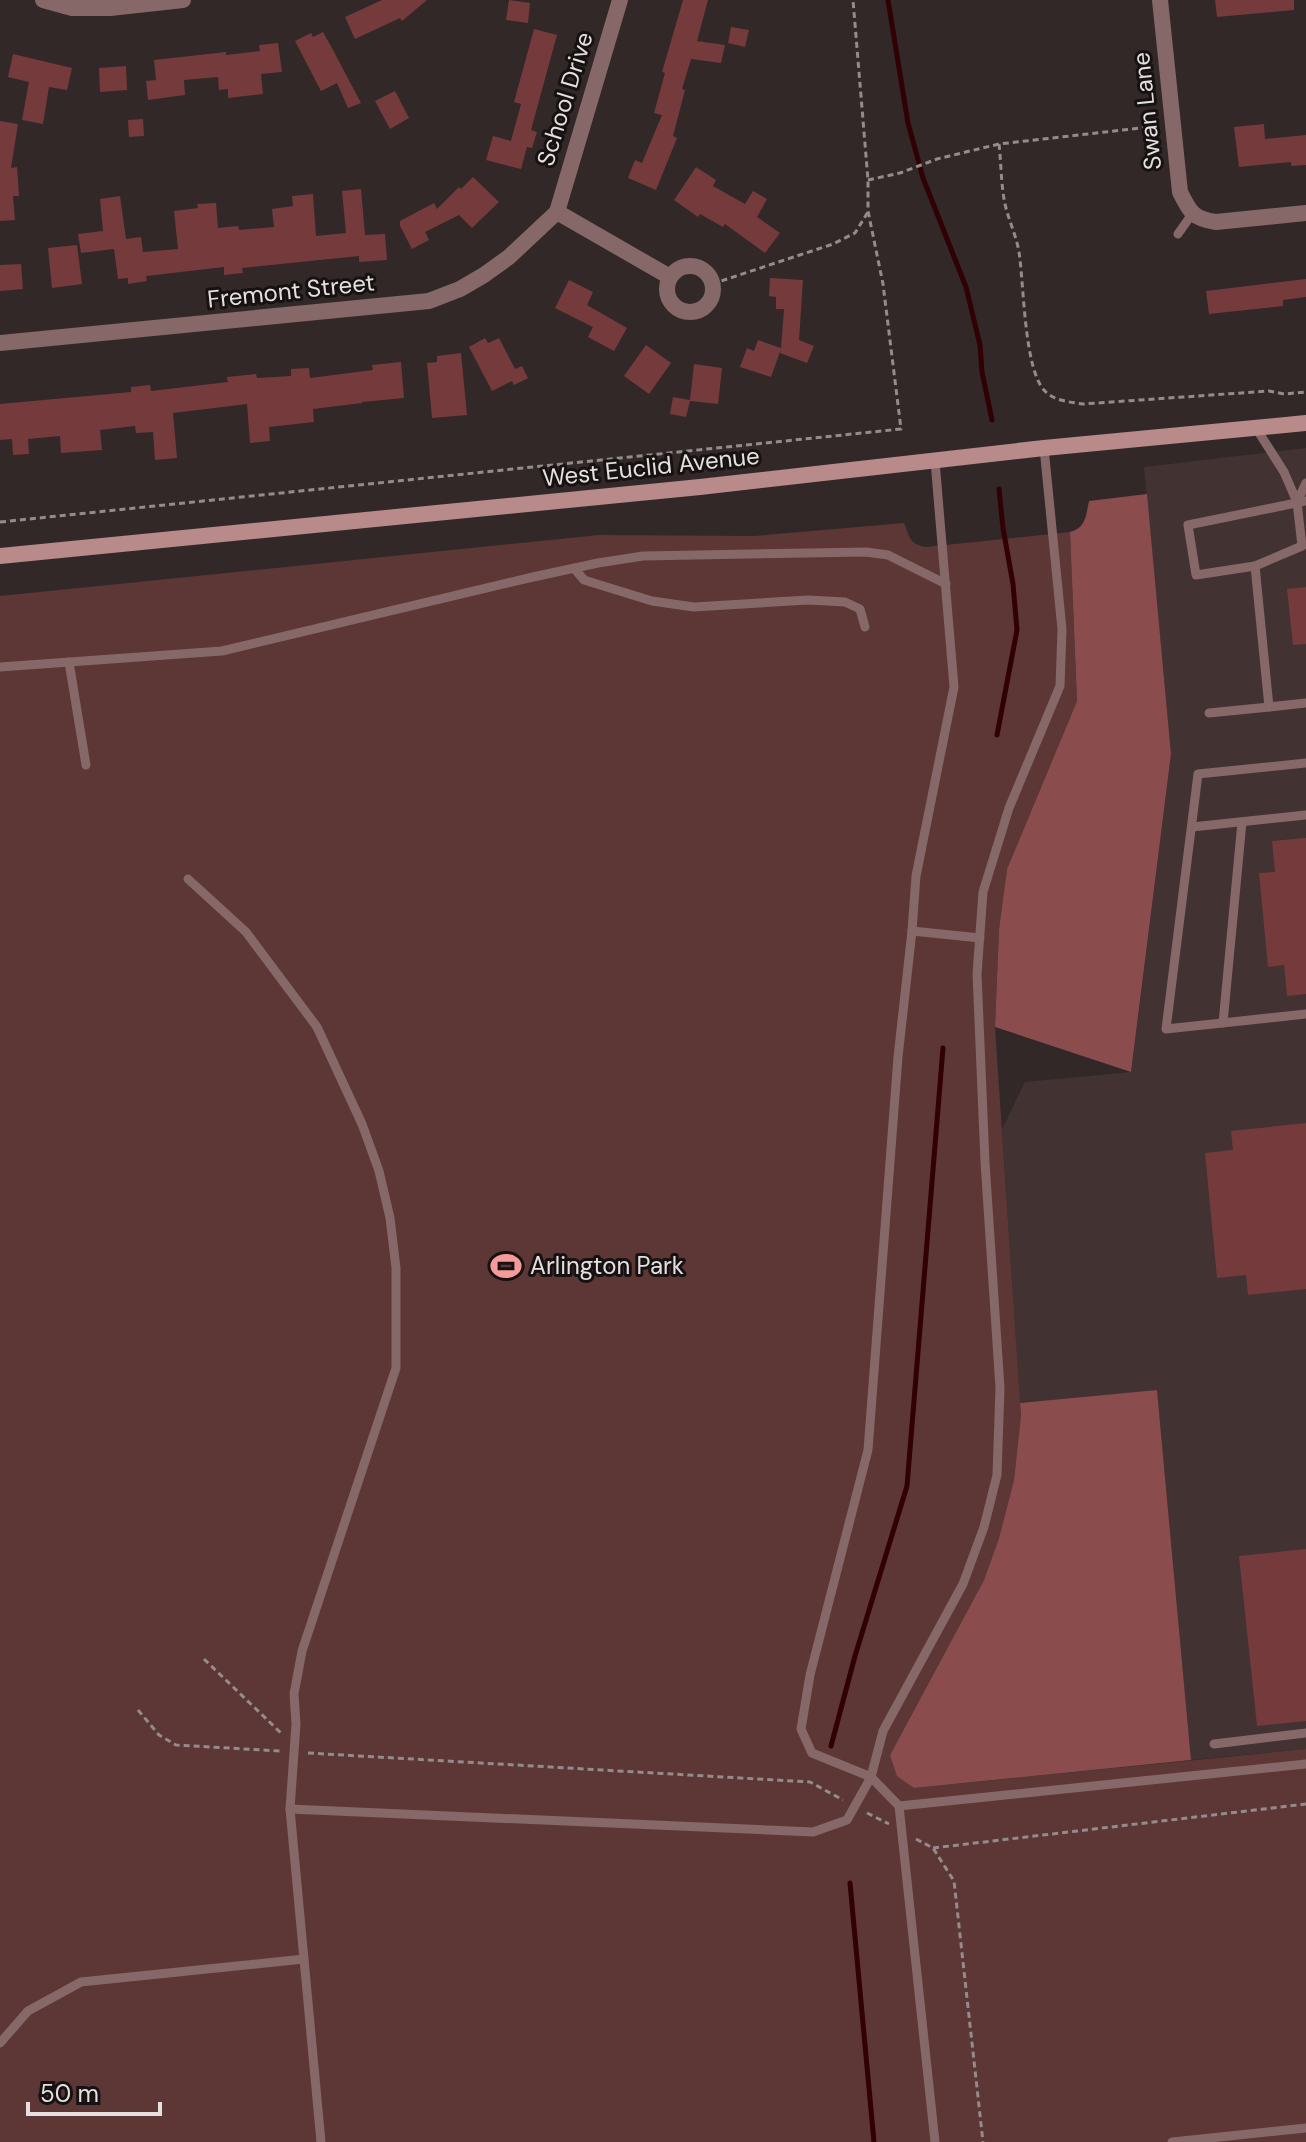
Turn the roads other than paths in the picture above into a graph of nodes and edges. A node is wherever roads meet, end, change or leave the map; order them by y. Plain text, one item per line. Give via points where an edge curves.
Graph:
1 (43, 0) edge
2 (183, 0) edge
3 (620, 0) edge
4 (1160, 0) edge
5 (557, 212) junction
6 (1306, 213) edge
7 (1192, 214) junction
8 (1178, 234) dead end
9 (670, 277) junction
10 (0, 343) edge
11 (1306, 423) edge
12 (1256, 428) junction
13 (1044, 448) junction
14 (935, 461) junction
15 (1306, 483) edge
16 (1302, 502) edge
17 (1304, 546) edge
18 (0, 556) edge
19 (1255, 566) junction
20 (574, 568) junction
21 (946, 584) junction
22 (865, 627) dead end
23 (69, 662) junction
24 (0, 667) edge
25 (1306, 703) edge
26 (1269, 707) junction
27 (1209, 713) dead end
28 (1306, 763) edge
29 (86, 765) dead end
30 (1306, 815) edge
31 (1242, 822) junction
32 (1192, 827) junction
33 (188, 879) dead end
34 (912, 931) junction
35 (980, 938) junction
36 (1306, 1014) edge
37 (1223, 1023) junction
38 (1306, 1733) edge
39 (1214, 1744) dead end
40 (1306, 1764) edge
41 (871, 1777) junction
42 (899, 1806) junction
43 (290, 1809) junction
44 (304, 1959) junction
45 (0, 2043) edge
46 (1306, 2128) edge
47 (321, 2142) edge
48 (935, 2142) edge
49 (1172, 2142) edge

1 - 2 street via 72,8
3 - 5 street, School Drive
4 - 7 street, Swan Lane via 1180,192
5 - 9 street
5 - 10 street, Fremont Street via 484,275 429,301
6 - 7 street via 1216,222
7 - 8 lane
9 - 9 street via 681,267 696,266 709,276 711,298 694,311 673,305 667,292
11 - 12 main road, West Euclid Avenue
12 - 13 main road, West Euclid Avenue
12 - 16 lane
13 - 14 main road, West Euclid Avenue
13 - 35 lane via 1062,629 1060,686 1009,808 983,892
14 - 18 main road, West Euclid Avenue
14 - 21 lane
15 - 16 lane
16 - 17 lane
16 - 19 lane via 1188,525 1196,575
17 - 19 lane
19 - 26 lane
20 - 21 lane via 643,556 866,552 888,555
20 - 22 lane via 584,580 625,594 694,607 845,602 860,609
20 - 23 lane via 222,651
21 - 34 lane via 954,687 916,876
23 - 24 lane
23 - 29 lane
25 - 26 lane
26 - 27 lane
28 - 32 lane via 1198,774
30 - 31 lane
31 - 32 lane
31 - 37 lane
32 - 37 lane via 1166,1029
33 - 43 lane via 246,932 317,1027 379,1171 396,1268 396,1368 302,1651 294,1694
34 - 35 lane
34 - 41 lane via 868,1450 801,1729 812,1753
35 - 41 lane via 978,1032 1000,1388 997,1475 963,1584 883,1731
36 - 37 lane
38 - 39 lane
40 - 42 lane
41 - 42 lane
41 - 43 lane via 847,1820 813,1832
42 - 48 lane
43 - 44 lane
44 - 45 lane via 81,1982 28,2011
44 - 47 lane
46 - 49 lane

